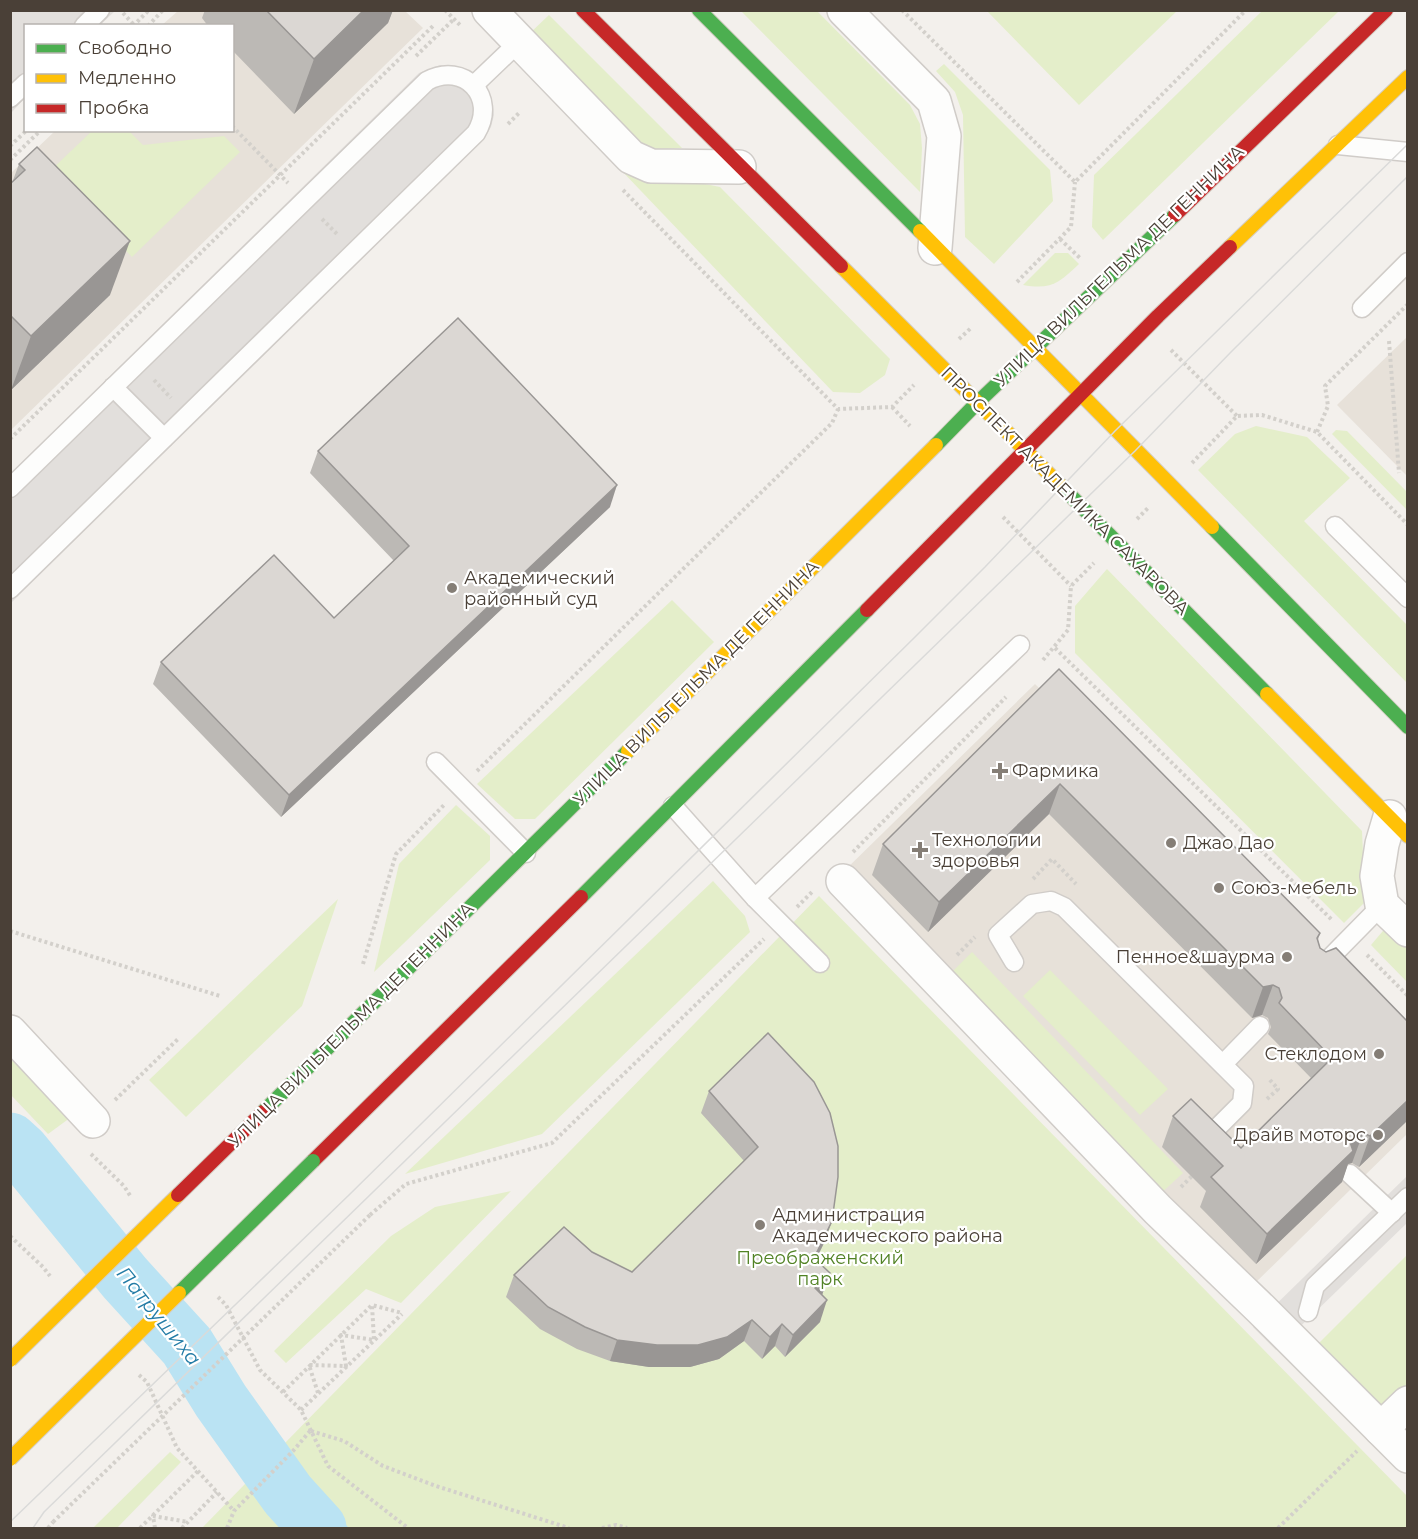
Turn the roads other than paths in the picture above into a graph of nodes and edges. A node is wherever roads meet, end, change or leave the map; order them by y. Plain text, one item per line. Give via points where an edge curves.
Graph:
1 (100, 10) edge
2 (583, 10) edge
3 (699, 10) edge
4 (844, 10) edge
5 (1386, 10) edge
6 (475, 18) edge
7 (87, 24) edge
8 (519, 42) junction
9 (1407, 77) edge
10 (24, 85) edge
11 (474, 85) junction
12 (10, 98) edge
13 (1338, 145) junction
14 (1407, 152) edge
15 (739, 167) junction
16 (935, 248) junction
17 (1407, 262) edge
18 (1362, 308) dead end
19 (1034, 349) junction
20 (113, 387) junction
21 (1079, 395) junction
22 (977, 403) junction
23 (164, 438) junction
24 (1023, 450) junction
25 (10, 488) edge
26 (1335, 526) dead end
27 (10, 588) edge
28 (1407, 598) edge
29 (1020, 645) dead end
30 (1407, 727) edge
31 (436, 762) dead end
32 (673, 806) junction
33 (1399, 826) edge
34 (526, 853) junction
35 (843, 882) dead end
36 (756, 898) junction
37 (1382, 905) junction
38 (1407, 930) edge
39 (1014, 962) dead end
40 (819, 963) dead end
41 (1317, 971) edge
42 (1260, 1026) edge
43 (10, 1032) edge
44 (1222, 1064) junction
45 (1193, 1114) edge
46 (93, 1121) dead end
47 (1350, 1174) edge
48 (1407, 1197) edge
49 (1392, 1213) junction
50 (1308, 1312) dead end
51 (10, 1360) edge
52 (1407, 1403) edge
53 (1381, 1429) junction
54 (1407, 1456) edge
55 (10, 1459) edge

1 - 7 lane
2 - 15 street, ПРОСПЕКТ АКАДЕМИКА САХАРОВА
3 - 16 street
4 - 16 street via 934,101 944,136
5 - 19 street, УЛИЦА ВИЛЬГЕЛЬМА ДЕ ГЕННИНА
6 - 8 street
8 - 11 lane
8 - 15 street via 631,157 651,166
9 - 13 street
10 - 12 lane
11 - 20 lane via 462,77 448,75 427,81
11 - 23 lane via 484,112 476,133
13 - 14 lane
13 - 21 street
15 - 22 street, ПРОСПЕКТ АКАДЕМИКА САХАРОВА
16 - 19 street
17 - 18 lane
19 - 21 street
19 - 22 street, УЛИЦА ВИЛЬГЕЛЬМА ДЕ ГЕННИНА
20 - 23 lane
20 - 25 lane
21 - 24 street
21 - 30 street
22 - 24 street, ПРОСПЕКТ АКАДЕМИКА САХАРОВА
22 - 34 street, УЛИЦА ВИЛЬГЕЛЬМА ДЕ ГЕННИНА
23 - 27 lane
24 - 32 street
24 - 33 street, ПРОСПЕКТ АКАДЕМИКА САХАРОВА
26 - 28 lane
29 - 36 lane
31 - 34 lane
32 - 36 lane
32 - 55 street, bridge
33 - 37 street, ПРОСПЕКТ АКАДЕМИКА САХАРОВА via 1382,844 1377,876
34 - 51 street, УЛИЦА ВИЛЬГЕЛЬМА ДЕ ГЕННИНА, bridge
35 - 53 street via 1158,1210
36 - 40 lane
37 - 38 street
37 - 41 lane
39 - 44 lane via 998,935 1032,904 1051,901 1064,907
42 - 44 lane
43 - 46 street
44 - 45 lane via 1244,1086 1242,1103 1211,1134
47 - 49 lane
48 - 49 lane
49 - 50 lane via 1315,1286
52 - 53 street
53 - 54 street

